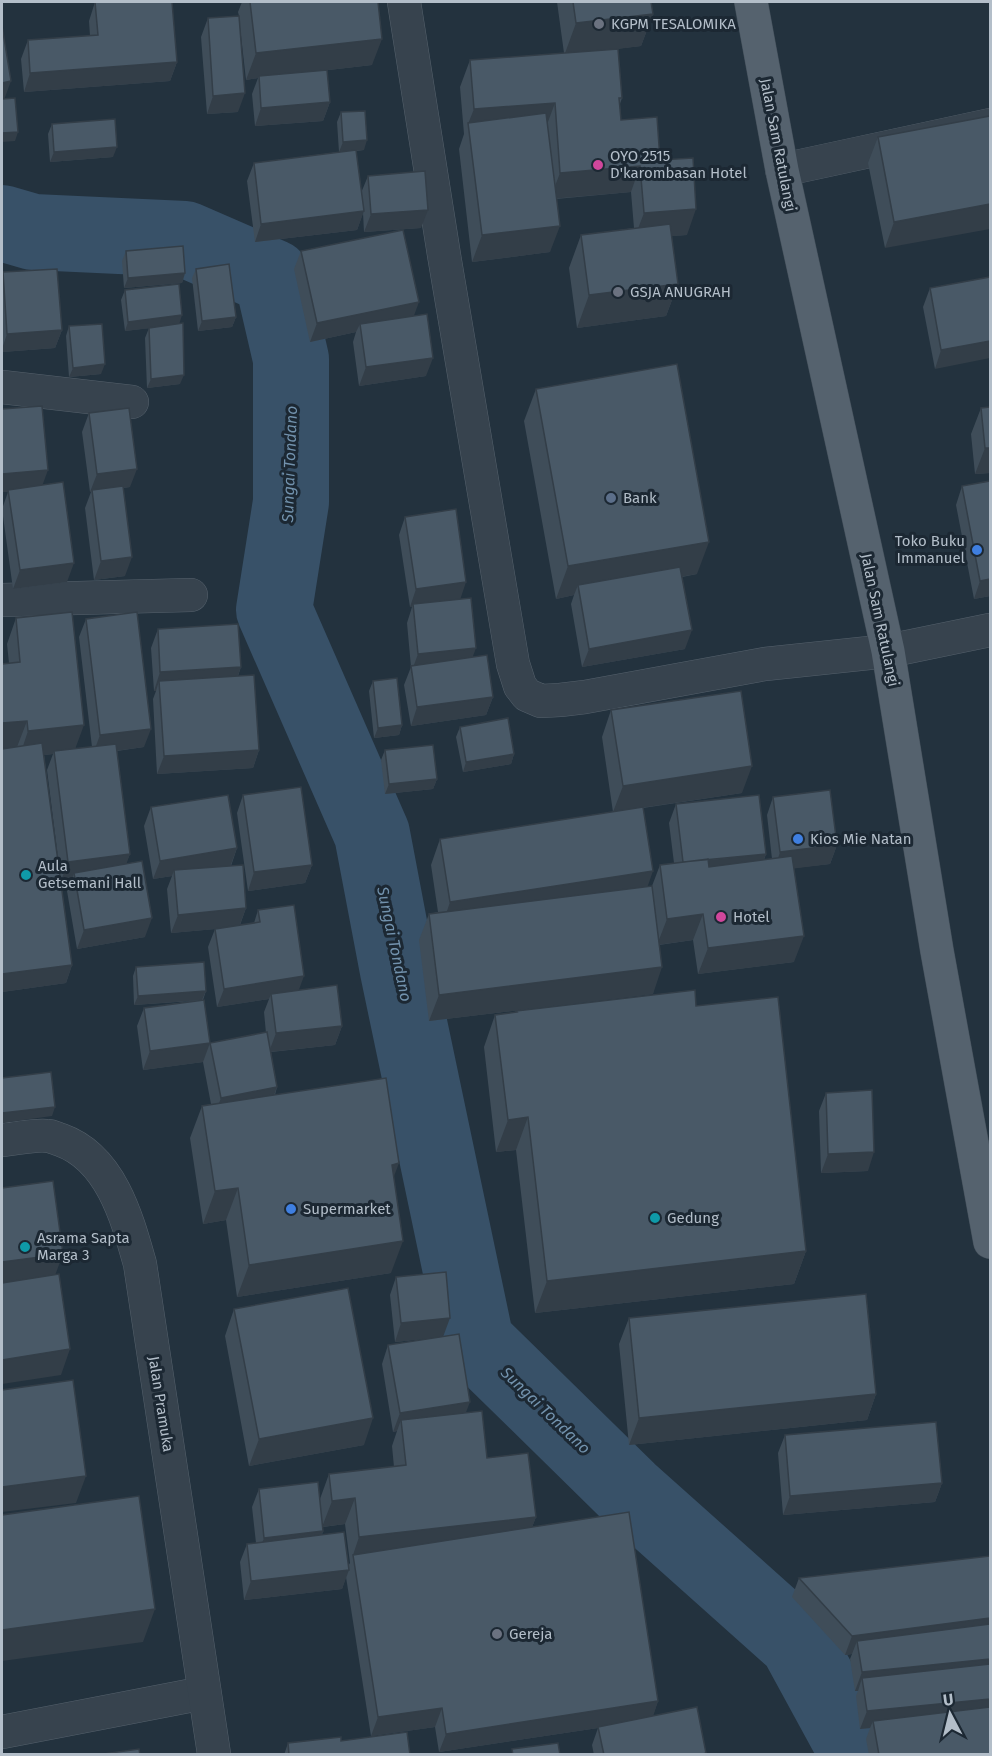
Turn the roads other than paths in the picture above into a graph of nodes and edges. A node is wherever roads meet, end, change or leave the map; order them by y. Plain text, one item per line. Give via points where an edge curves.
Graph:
1 (404, 2) edge
2 (751, 2) edge
3 (990, 125) edge
4 (782, 170) junction
5 (2, 387) edge
6 (132, 402) dead end
7 (191, 595) dead end
8 (2, 600) edge
9 (990, 630) edge
10 (888, 651) junction
11 (2, 1140) edge
12 (989, 1228) edge
13 (204, 1693) junction
14 (2, 1732) edge
15 (214, 1755) edge

1 - 10 street via 513,664 520,686 527,695 542,701 560,700 765,664
2 - 4 main road, Jalan Sam Ratulangi
3 - 4 street
4 - 10 main road, Jalan Sam Ratulangi
5 - 6 street
7 - 8 street
9 - 10 street
10 - 12 main road, Jalan Sam Ratulangi via 942,978
11 - 13 street, Jalan Pramuka via 47,1136 74,1145 106,1177 129,1224 140,1264
13 - 14 street
13 - 15 street, Jalan Pramuka

